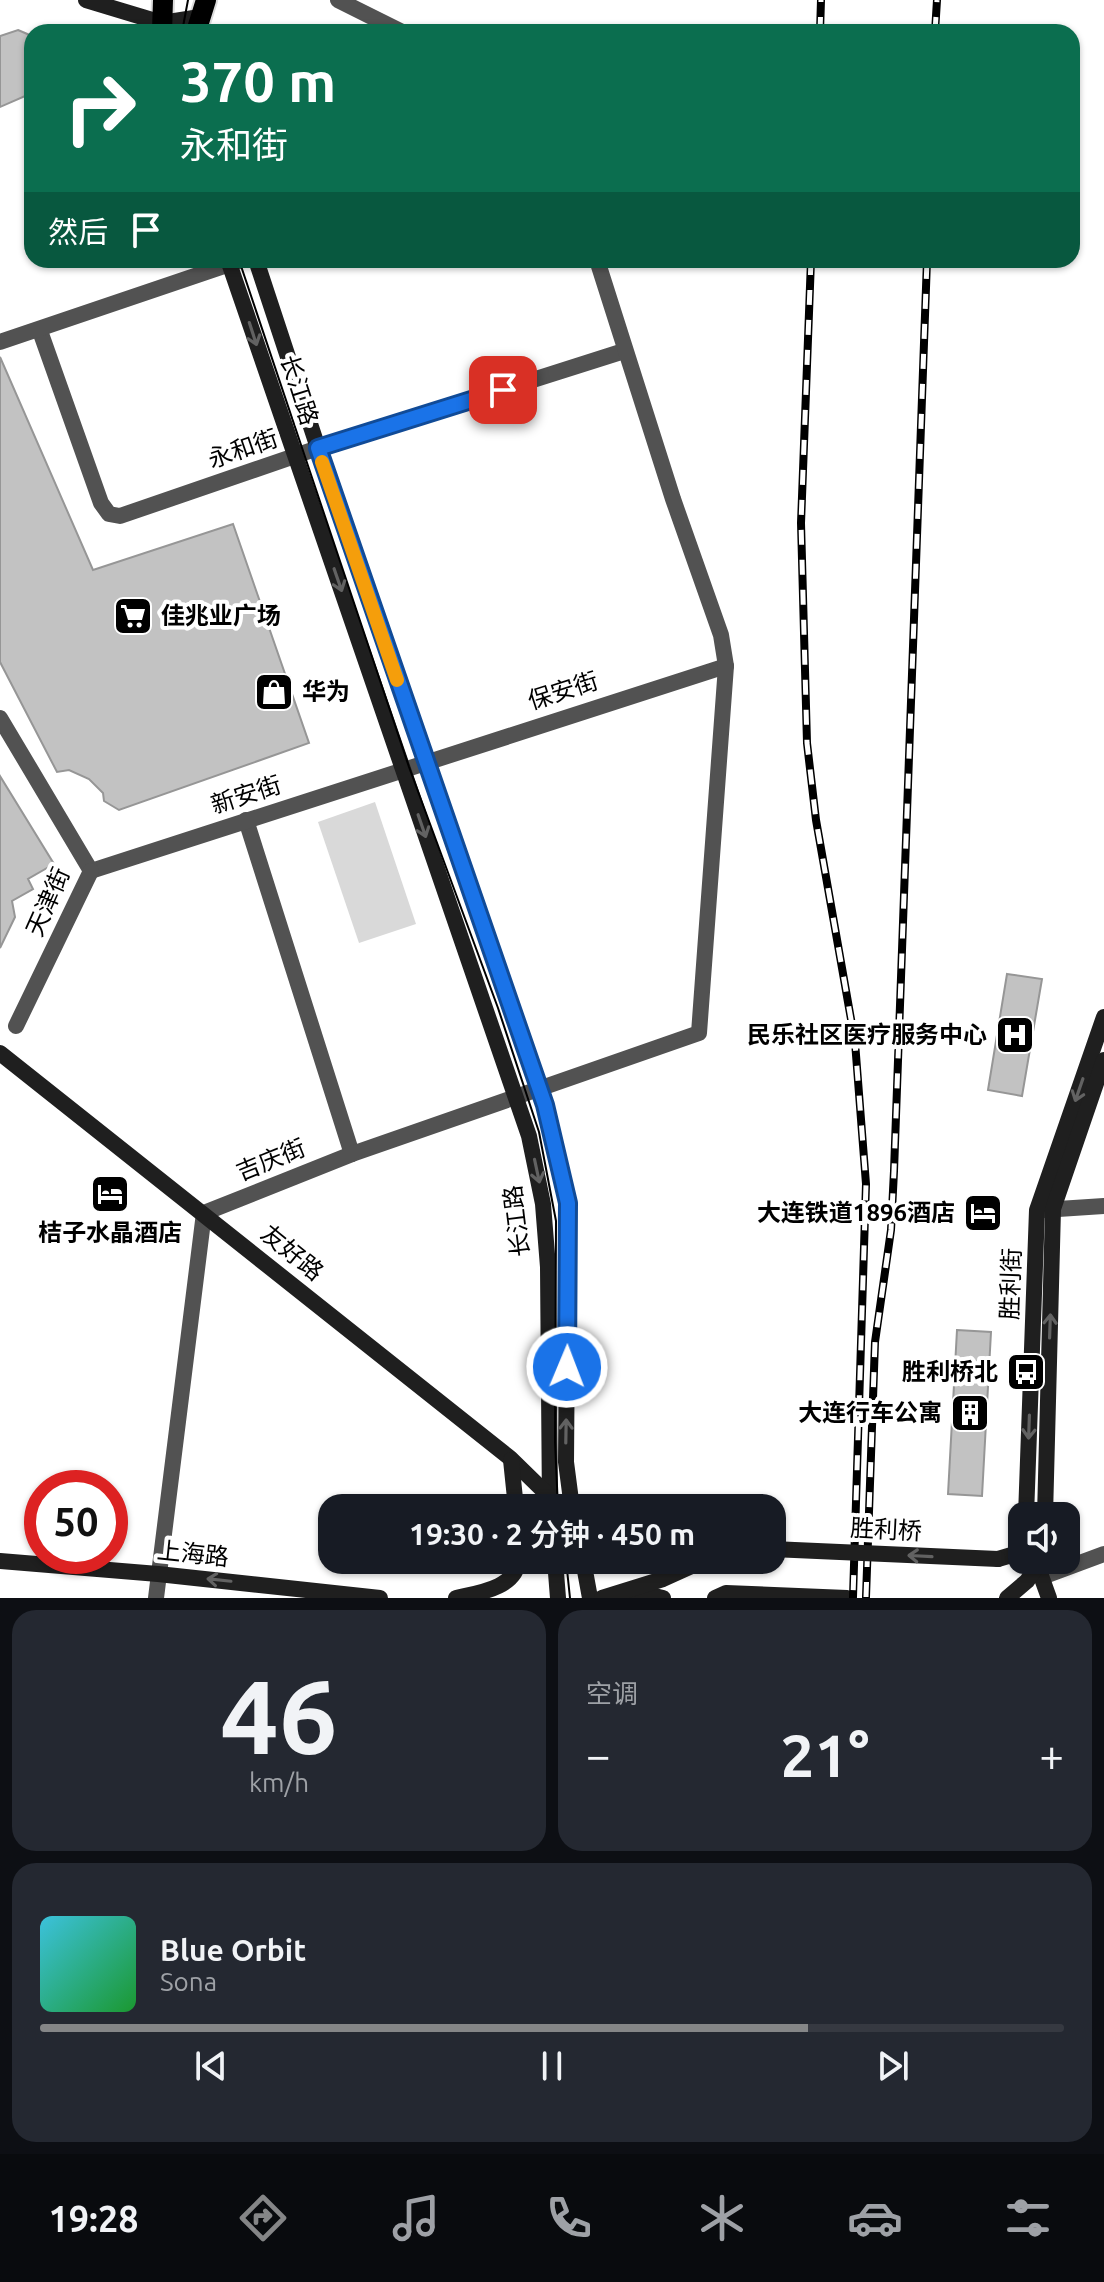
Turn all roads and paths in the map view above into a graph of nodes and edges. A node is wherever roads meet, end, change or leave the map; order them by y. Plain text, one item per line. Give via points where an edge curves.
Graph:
1 (86, 0) edge
2 (163, 0) edge
3 (338, 0) edge
4 (201, 16) edge
5 (154, 24) edge
6 (162, 24) edge
7 (173, 24) edge
8 (386, 24) edge
9 (214, 268) edge
10 (235, 268) edge
11 (259, 268) edge
12 (599, 268) edge
13 (40, 331) junction
14 (0, 342) edge
15 (624, 351) junction
16 (318, 448) junction
17 (294, 456) junction
18 (726, 666) junction
19 (0, 718) edge
20 (414, 765) junction
21 (246, 820) junction
22 (91, 871) junction
23 (1104, 1017) edge
24 (16, 1026) dead end
25 (0, 1053) edge
26 (1104, 1060) edge
27 (540, 1087) junction
28 (516, 1096) junction
29 (352, 1154) junction
30 (1104, 1206) edge
31 (1045, 1210) junction
32 (204, 1213) junction
33 (510, 1458) junction
34 (514, 1494) edge
35 (543, 1494) edge
36 (550, 1494) edge
37 (570, 1494) edge
38 (1027, 1502) edge
39 (1045, 1502) edge
40 (786, 1550) edge
41 (1104, 1554) edge
42 (1008, 1556) edge
43 (1080, 1558) edge
44 (0, 1561) edge
45 (158, 1574) junction
46 (513, 1574) edge
47 (556, 1574) edge
48 (586, 1574) edge
49 (672, 1574) edge
50 (1033, 1574) edge
51 (1042, 1574) edge
52 (631, 1591) junction
53 (721, 1595) edge
54 (156, 1598) edge
55 (380, 1598) edge
56 (456, 1598) edge
57 (558, 1598) edge
58 (590, 1598) edge
59 (602, 1598) edge
60 (663, 1598) edge
61 (847, 1598) edge
62 (1007, 1598) edge
63 (1049, 1598) edge

1 - 5 main road
2 - 6 main road
3 - 8 street
4 - 7 main road
9 - 13 street
10 -> 17 main road, 长江路
11 - 16 main road, 长江路
12 - 15 street
13 - 14 street
13 - 17 street, 永和街 via 109,514 120,516
15 - 16 street, 永和街
15 - 18 street via 721,635
16 - 17 street, 永和街
16 - 20 main road, 长江路
17 -> 20 main road, 长江路
18 - 20 street, 保安街
18 - 27 street, 吉庆街 via 699,1033
19 - 22 street, 天津街
20 - 21 street, 新安街
20 - 27 main road, 长江路
20 -> 28 main road, 长江路
21 - 22 street, 新安街
21 - 29 street
22 - 24 street, 天津街
23 -> 31 main road, 胜利街
25 - 32 main road, 友好路
26 - 31 main road, 胜利街
27 - 28 street, 吉庆街
37 -> 27 main road, 长江路 via 568,1203
28 - 29 street, 吉庆街
28 -> 36 main road, 长江路 via 546,1226
29 - 32 street, 吉庆街
30 - 31 street
31 -> 38 main road, 胜利街
39 -> 31 main road, 胜利街
32 - 33 main road, 友好路
32 - 45 street
33 - 34 main road
33 - 35 main road, 友好路
42 -> 40 main road, 胜利桥, bridge
41 - 43 street
44 - 45 main road, 上海路
45 - 54 street
55 -> 45 main road, 上海路
46 - 56 main road via 507,1582
47 - 57 main road
48 - 58 main road
49 - 52 main road
50 - 62 main road
51 - 63 main road
52 - 59 main road
52 - 60 main road
53 - 61 main road

